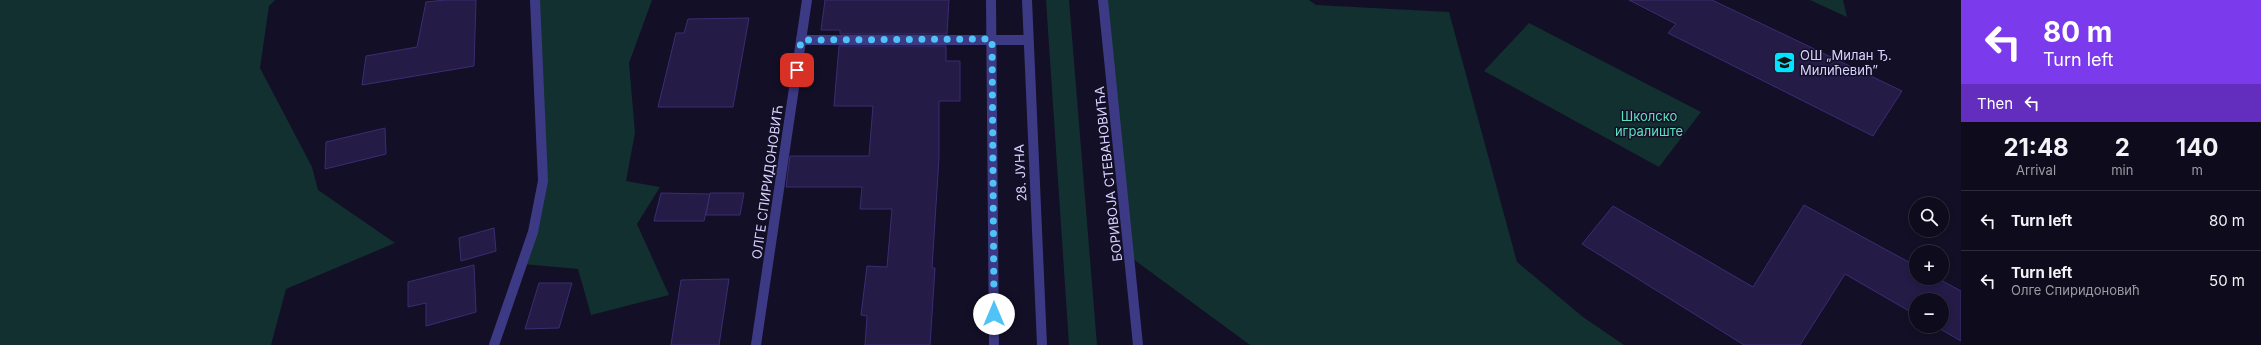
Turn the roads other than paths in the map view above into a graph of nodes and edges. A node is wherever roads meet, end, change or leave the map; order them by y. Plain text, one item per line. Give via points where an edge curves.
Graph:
1 (535, 0) edge
2 (807, 0) edge
3 (991, 0) edge
4 (1027, 0) edge
5 (1103, 0) edge
6 (992, 39) junction
7 (801, 40) junction
8 (1028, 40) junction
9 (494, 345) edge
10 (756, 345) edge
11 (994, 345) edge
12 (1042, 345) edge
13 (1138, 345) edge

1 - 9 street via 543,181 533,232
2 - 7 street, ОЛГЕ СПИРИДОНОВИЋ
3 - 6 street, 28. ЈУНА
4 - 8 street, 28. ЈУНА
5 - 13 street, БОРИВОЈА СТЕВАНОВИЋА
6 - 7 street
6 - 8 street
6 - 11 street, 28. ЈУНА
7 - 10 street, ОЛГЕ СПИРИДОНОВИЋ
8 - 12 street, 28. ЈУНА

